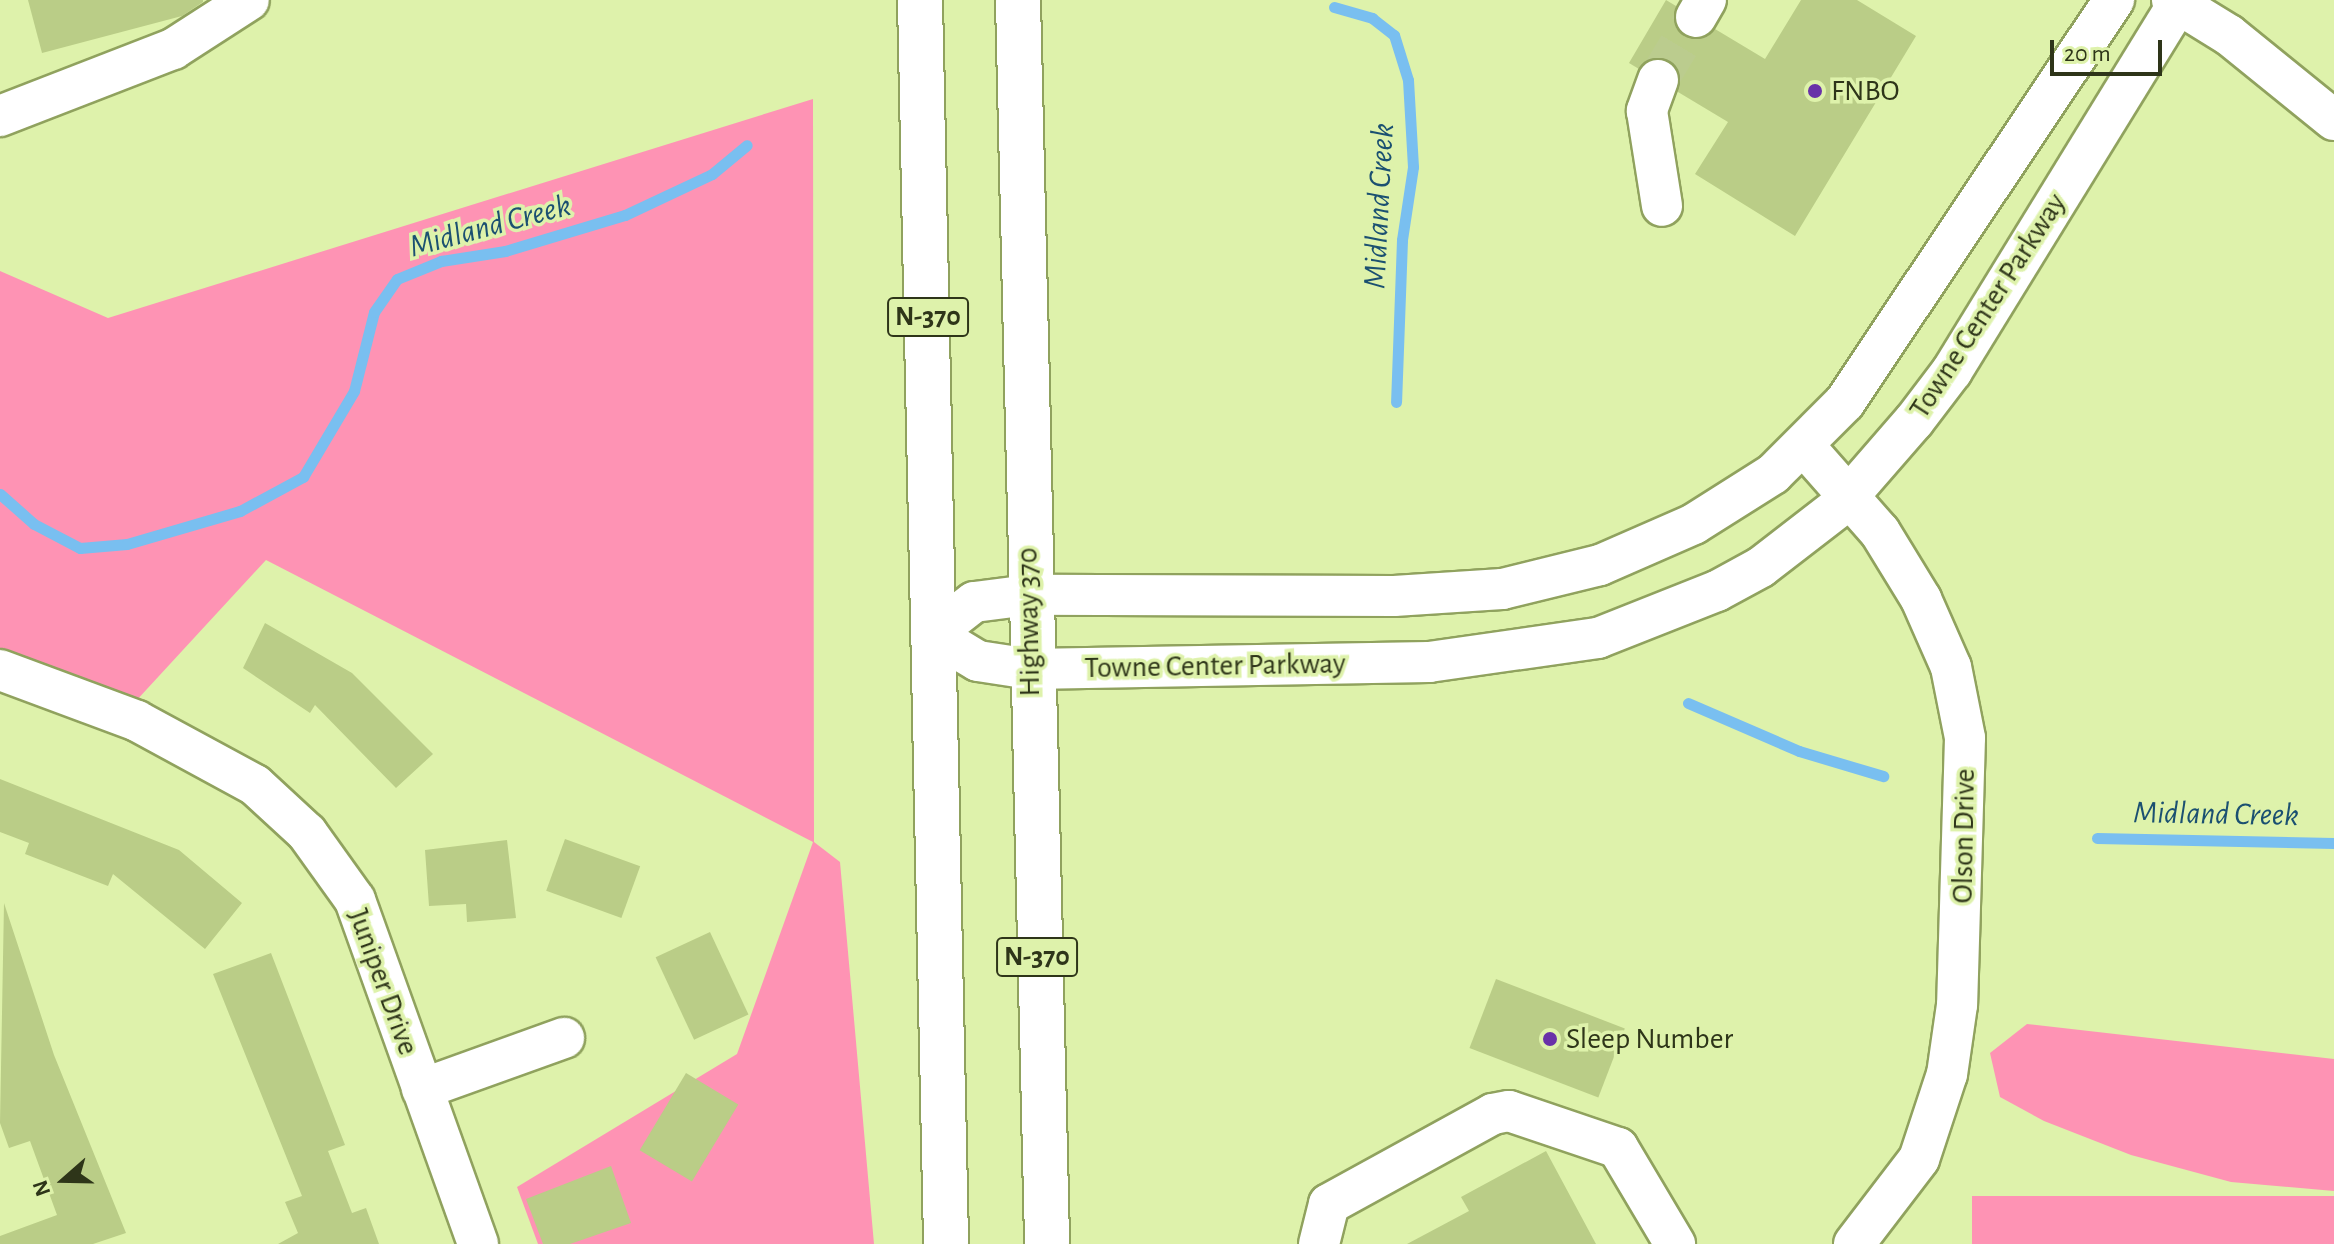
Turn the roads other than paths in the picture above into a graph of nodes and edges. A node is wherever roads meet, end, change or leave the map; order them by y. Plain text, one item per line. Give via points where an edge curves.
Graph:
1 (249, 0) edge
2 (920, 0) edge
3 (1018, 0) edge
4 (2114, 0) edge
5 (2177, 1) edge
6 (1658, 80) tunnel mouth
7 (0, 116) edge
8 (2334, 120) edge
9 (1662, 206) dead end
10 (1805, 447) junction
11 (1850, 495) junction
12 (1029, 595) junction
13 (933, 634) junction
14 (1030, 669) junction
15 (0, 670) edge
16 (564, 1038) dead end
17 (422, 1089) junction
18 (478, 1244) edge
19 (946, 1244) edge
20 (1047, 1244) edge
21 (1319, 1244) edge
22 (1675, 1244) edge
23 (1854, 1244) edge

1 - 7 street via 173,49
2 - 13 highway, N-370
3 - 12 highway, Highway 370 / N-370
4 - 10 street via 1878,359
5 - 8 street via 2229,35
5 - 11 street, Towne Center Parkway via 1952,371
6 - 9 street via 1647,111
10 - 11 street, Olson Drive
10 - 12 street via 1694,524 1600,565 1541,583 1394,596
11 - 14 street, Towne Center Parkway via 1761,567 1664,617 1598,638 1429,662
11 - 23 street, Olson Drive via 1899,560 1937,632 1959,696 1968,804 1957,1005 1947,1074 1919,1159
12 - 13 street via 974,602
12 - 14 highway, Highway 370 / N-370
13 - 14 street, Towne Center Parkway via 978,661
13 - 19 highway, N-370
14 - 20 highway, Highway 370 / N-370
15 - 17 street, Juniper Drive via 137,721 255,785 307,833 355,900
16 - 17 street
17 - 18 street, Juniper Drive
21 - 22 street via 1329,1204 1493,1114 1509,1111 1618,1148

